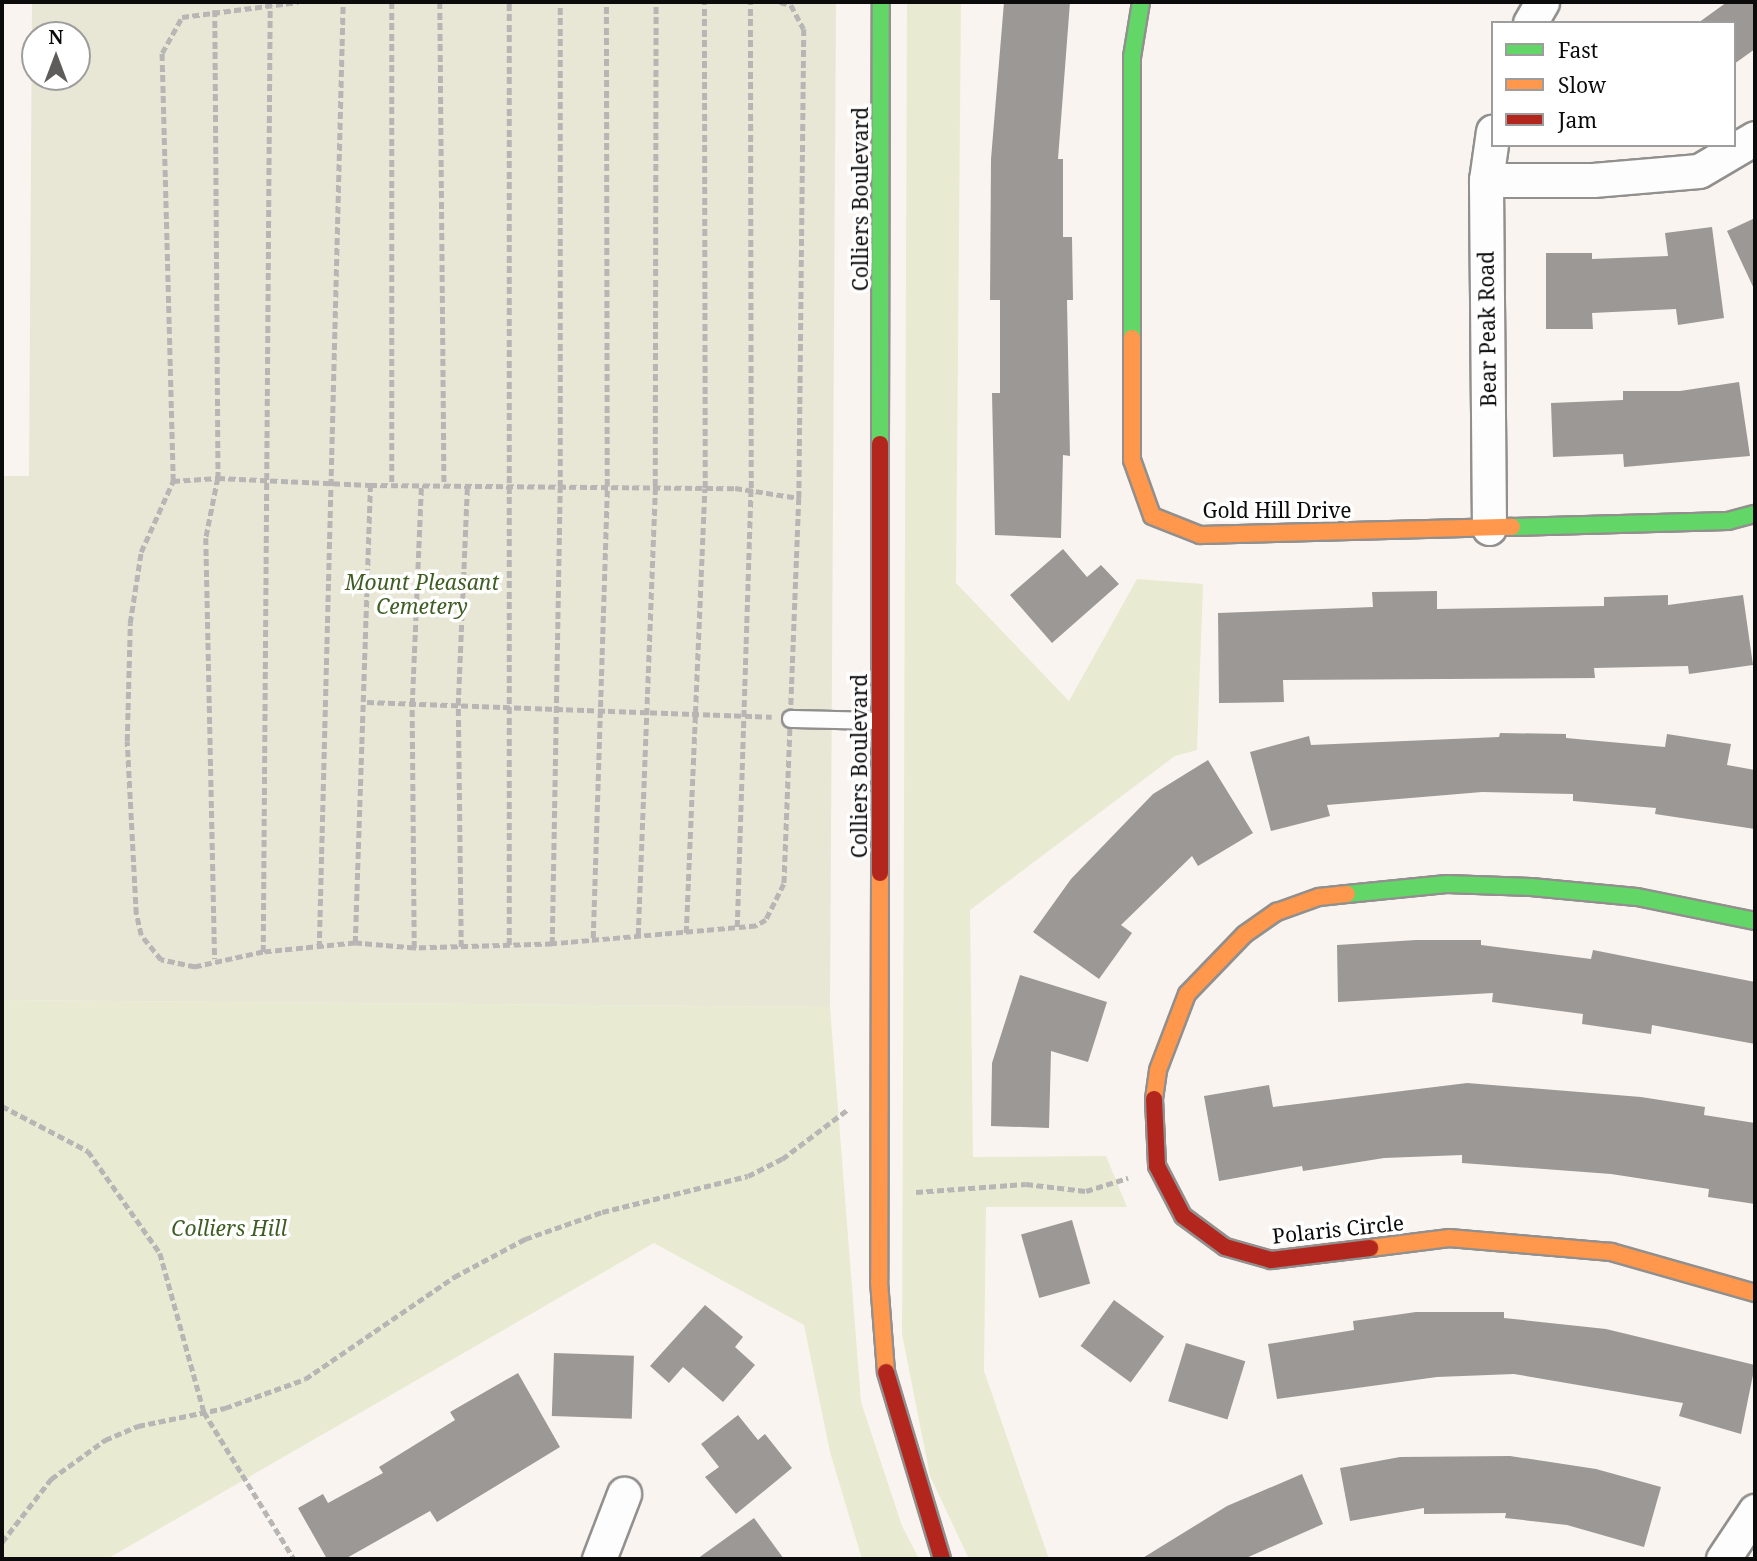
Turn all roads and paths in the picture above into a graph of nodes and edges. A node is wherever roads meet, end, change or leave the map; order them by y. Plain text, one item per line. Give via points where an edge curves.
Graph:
1 (298, 2) edge
2 (321, 2) edge
3 (392, 2) edge
4 (401, 2) edge
5 (440, 2) edge
6 (509, 2) edge
7 (560, 2) edge
8 (606, 2) edge
9 (656, 2) edge
10 (704, 2) edge
11 (750, 2) edge
12 (780, 2) edge
13 (881, 2) edge
14 (1141, 2) edge
15 (1542, 2) edge
16 (343, 3) edge
17 (270, 5) junction
18 (215, 9) junction
19 (1531, 21) edge
20 (1755, 138) edge
21 (1491, 145) edge
22 (1486, 180) junction
23 (218, 478) junction
24 (173, 481) junction
25 (270, 481) junction
26 (334, 482) junction
27 (370, 485) junction
28 (392, 485) junction
29 (444, 485) junction
30 (421, 486) junction
31 (511, 486) junction
32 (607, 486) junction
33 (655, 486) junction
34 (467, 487) junction
35 (561, 487) junction
36 (705, 488) junction
37 (751, 488) junction
38 (799, 498) junction
39 (1755, 514) edge
40 (1489, 528) junction
41 (367, 702) junction
42 (412, 705) junction
43 (458, 705) junction
44 (507, 707) junction
45 (554, 709) junction
46 (602, 711) junction
47 (646, 711) junction
48 (745, 715) junction
49 (696, 716) junction
50 (792, 719) junction
51 (880, 721) junction
52 (1755, 921) edge
53 (737, 927) junction
54 (686, 933) junction
55 (638, 935) junction
56 (593, 938) junction
57 (355, 943) junction
58 (552, 944) junction
59 (509, 946) junction
60 (461, 947) junction
61 (319, 948) junction
62 (414, 948) junction
63 (263, 952) junction
64 (215, 959) junction
65 (2, 1105) edge
66 (845, 1109) dead end
67 (1157, 1166) junction
68 (916, 1192) dead end
69 (1755, 1293) edge
70 (204, 1412) junction
71 (624, 1494) dead end
72 (1755, 1511) edge
73 (927, 1525) junction
74 (2, 1542) edge
75 (294, 1559) edge
76 (599, 1559) edge
77 (942, 1559) edge
78 (949, 1559) edge
79 (1723, 1559) edge

1 - 17 path
2 - 16 path
3 - 4 path
3 - 16 path
3 - 28 path
5 - 29 path
6 - 31 path
7 - 35 path
8 - 32 path
9 - 33 path
10 - 36 path
11 - 37 path
12 - 38 path via 792,5 804,29
13 - 51 street, Colliers Boulevard
14 - 40 street, Gold Hill Drive via 1132,57 1132,460 1152,516 1200,535
15 - 19 street
16 - 26 path
17 - 18 path
17 - 25 path
18 - 23 path
18 - 24 path via 182,17 162,53
20 - 22 street via 1699,170 1593,180
21 - 22 street, Bear Peak Road
22 - 40 street, Bear Peak Road
23 - 24 path
23 - 25 path
23 - 64 path via 206,538
24 - 64 path via 141,552 130,624 127,741 136,914 141,935 161,960 195,967
25 - 26 path
25 - 63 path
26 - 27 path
26 - 61 path
27 - 28 path
27 - 41 path
28 - 30 path
29 - 30 path
29 - 34 path
30 - 42 path
31 - 34 path
31 - 35 path
31 - 44 path
32 - 33 path
32 - 35 path
32 - 46 path
33 - 36 path
33 - 47 path
34 - 43 path
35 - 45 path
36 - 37 path
36 - 49 path
37 - 38 path
37 - 48 path
38 - 50 path
39 - 40 street, Gold Hill Drive via 1728,521
41 - 42 path
41 - 57 path
42 - 43 path
42 - 62 path
43 - 44 path
43 - 60 path
44 - 45 path
44 - 59 path
45 - 46 path
45 - 58 path
46 - 47 path
46 - 56 path
47 - 49 path
47 - 55 path
48 - 49 path
48 - 50 path
48 - 53 path
49 - 54 path
50 - 51 lane
50 - 53 path via 784,884 766,920
51 - 73 street, Colliers Boulevard via 881,1338 897,1428
52 - 67 street, Polaris Circle via 1637,897 1447,884 1365,889 1277,912 1215,960 1187,994 1158,1070 1153,1111
53 - 54 path
54 - 55 path
55 - 56 path
56 - 58 path
57 - 61 path
57 - 62 path
58 - 59 path
59 - 60 path
60 - 62 path
61 - 63 path
63 - 64 path
65 - 70 path via 88,1151 160,1253
66 - 70 path via 782,1159 748,1176 602,1212 525,1239 454,1277 305,1379
67 - 68 path via 1086,1192 1026,1184
67 - 69 street, Polaris Circle via 1183,1216 1225,1247 1271,1260 1448,1238 1611,1252
70 - 74 path via 138,1426 76,1458 18,1515
70 - 75 path
71 - 76 street
72 - 79 street
73 - 77 street, Colliers Boulevard
73 - 78 street, Colliers Boulevard

